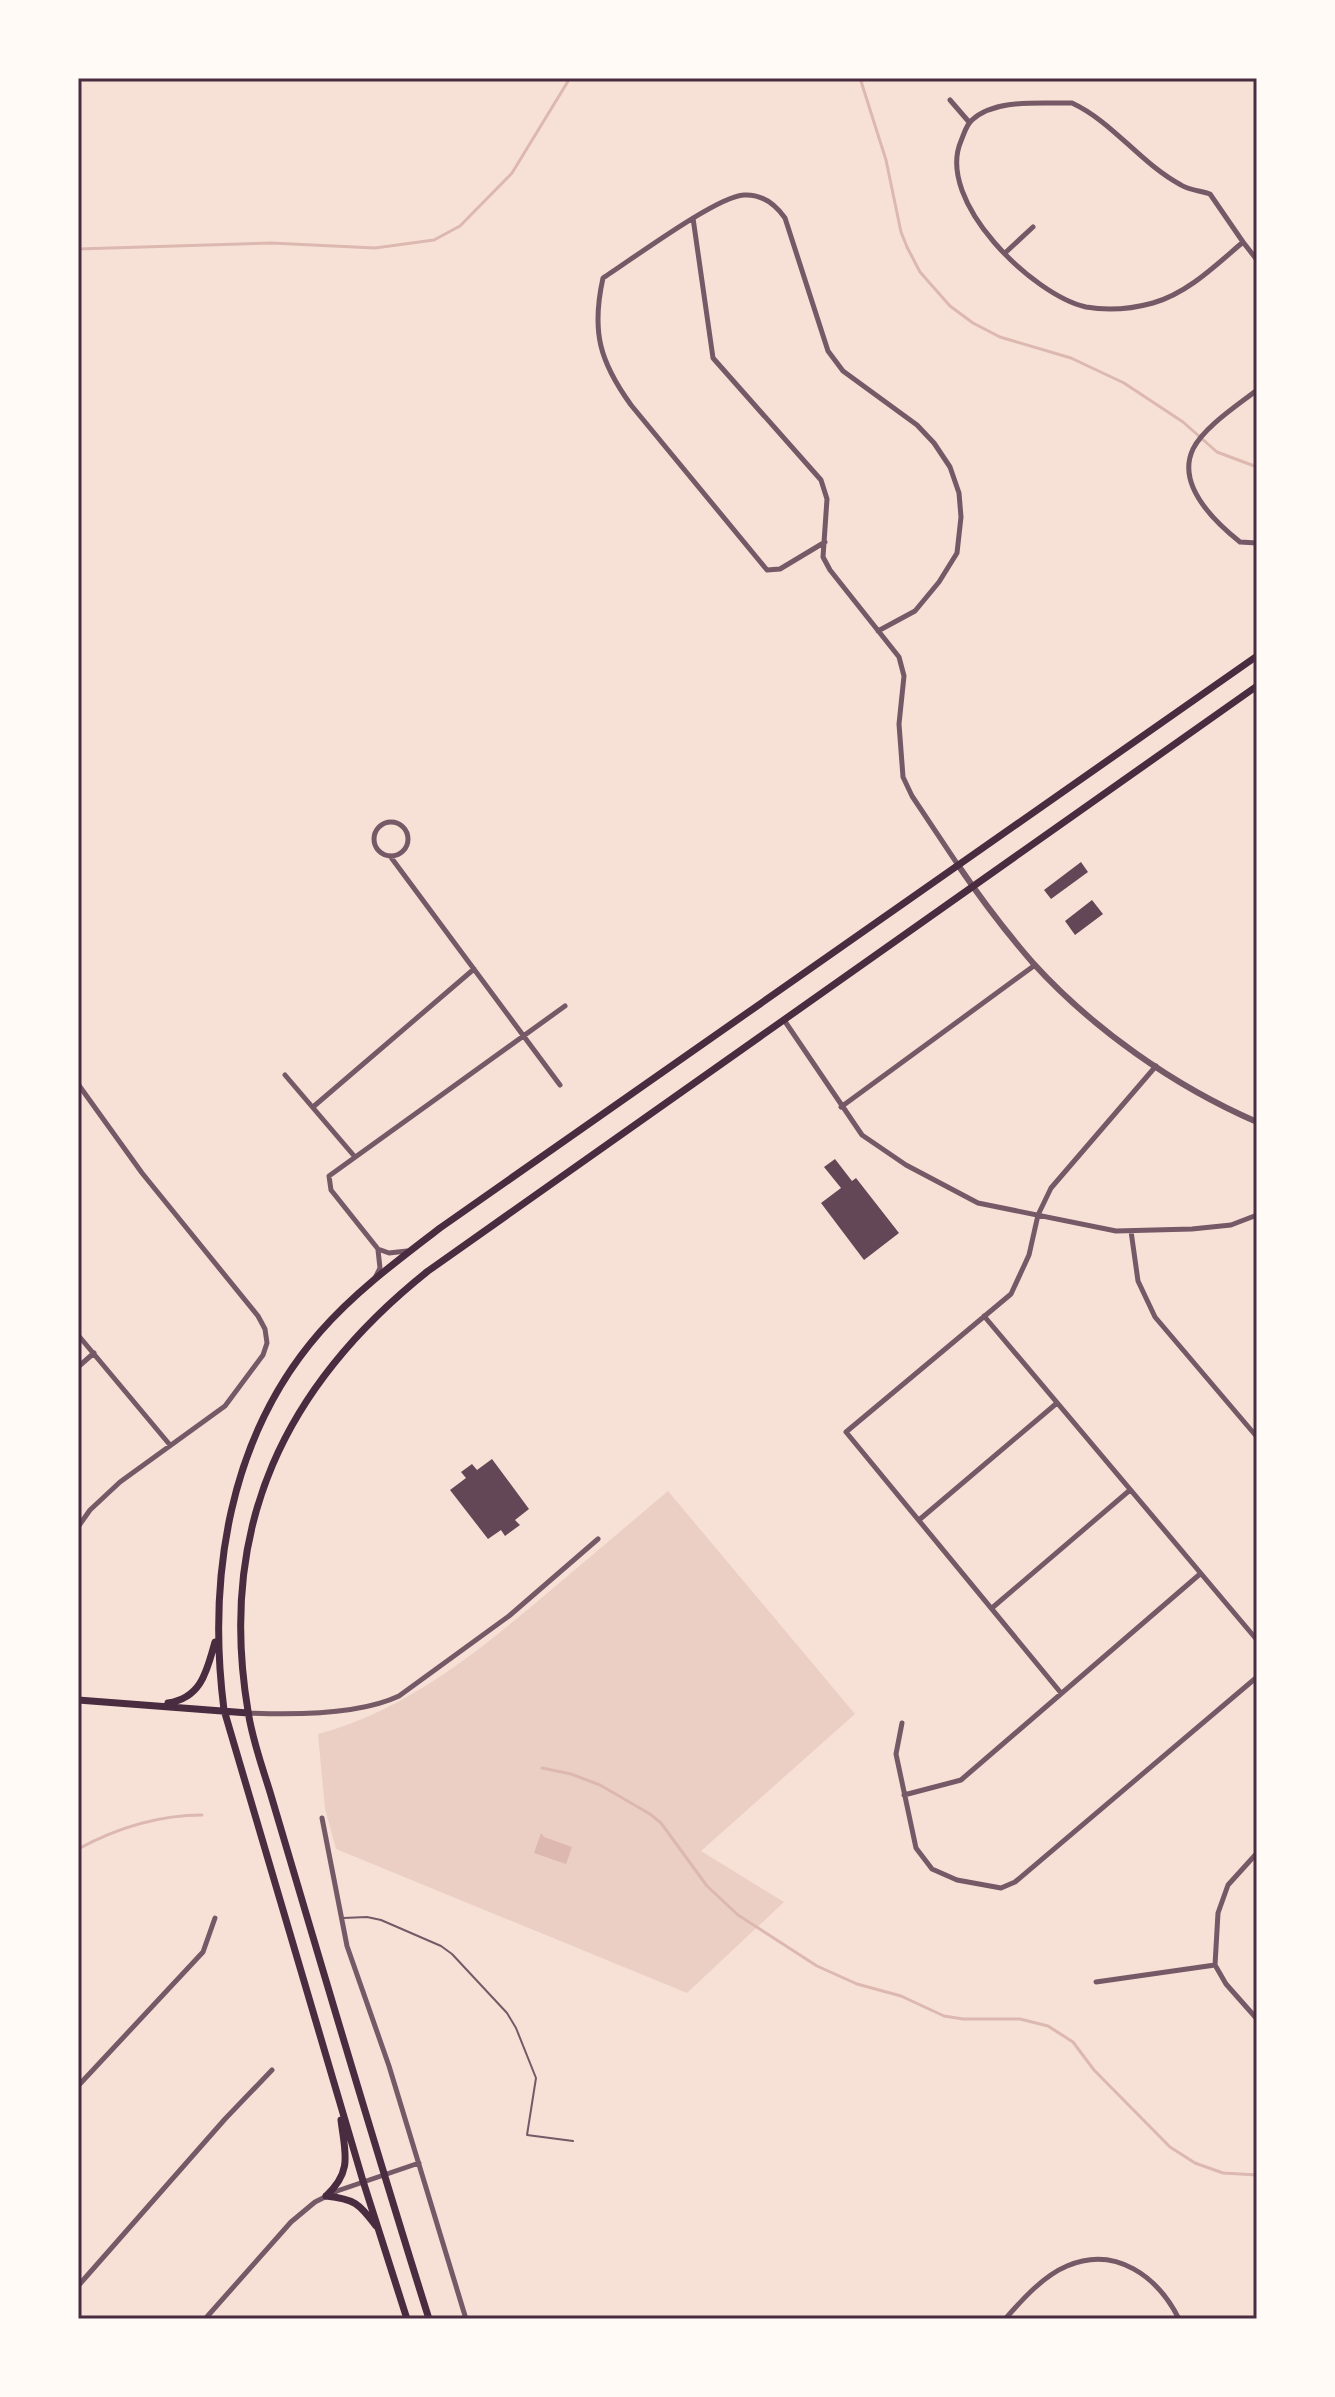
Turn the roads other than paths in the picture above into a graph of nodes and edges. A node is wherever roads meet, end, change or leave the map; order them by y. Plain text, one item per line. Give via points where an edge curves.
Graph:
1 (950, 100) dead end
2 (969, 122) junction
3 (693, 218) junction
4 (1033, 227) dead end
5 (1243, 242) junction
6 (1005, 253) junction
7 (1257, 260) edge
8 (1257, 390) edge
9 (825, 542) junction
10 (1257, 543) edge
11 (878, 631) junction
12 (1257, 656) edge
13 (1257, 686) edge
14 (390, 856) junction
15 (958, 865) junction
16 (974, 888) junction
17 (1035, 965) junction
18 (474, 969) junction
19 (565, 1006) dead end
20 (784, 1020) junction
21 (524, 1036) junction
22 (1157, 1066) junction
23 (285, 1075) dead end
24 (78, 1084) edge
25 (560, 1085) dead end
26 (313, 1107) junction
27 (841, 1107) junction
28 (1257, 1122) edge
29 (355, 1157) junction
30 (1038, 1215) junction
31 (1256, 1217) edge
32 (1131, 1231) junction
33 (378, 1249) junction
34 (409, 1251) junction
35 (375, 1279) junction
36 (984, 1316) junction
37 (78, 1335) edge
38 (94, 1353) junction
39 (78, 1367) edge
40 (1057, 1403) junction
41 (1257, 1437) edge
42 (170, 1445) junction
43 (1130, 1490) junction
44 (919, 1520) junction
45 (78, 1527) edge
46 (598, 1539) dead end
47 (1200, 1574) junction
48 (992, 1608) junction
49 (217, 1636) junction
50 (1257, 1640) edge
51 (1257, 1677) edge
52 (1061, 1693) junction
53 (78, 1700) edge
54 (155, 1704) junction
55 (224, 1710) junction
56 (248, 1713) junction
57 (902, 1723) dead end
58 (904, 1795) junction
59 (322, 1818) dead end
60 (1257, 1853) edge
61 (215, 1918) dead end
62 (342, 1918) junction
63 (1215, 1965) junction
64 (1096, 1982) dead end
65 (1257, 2019) edge
66 (272, 2070) dead end
67 (78, 2086) edge
68 (338, 2098) junction
69 (573, 2141) dead end
70 (419, 2163) junction
71 (383, 2175) junction
72 (363, 2181) junction
73 (326, 2196) junction
74 (380, 2232) junction
75 (78, 2286) edge
76 (205, 2319) edge
77 (407, 2319) edge
78 (429, 2319) edge
79 (466, 2319) edge
80 (1005, 2319) edge
81 (1179, 2319) edge

1 - 2 street
2 - 5 street via 999,107 1072,103 1086,109 1151,166 1183,187 1210,194
2 - 6 street via 958,148 957,174 980,227
3 - 9 street via 713,358 821,480 827,499
3 - 9 street via 603,278 603,358 631,405 767,570 780,569
3 - 11 street via 739,194 775,204 785,218 828,351 843,371 917,425 950,467 961,517 957,553 915,611
4 - 6 street
5 - 6 street via 1181,291 1119,310 1084,306 1030,278
5 - 7 street
8 - 10 street via 1193,448 1188,467 1192,489 1227,531 1240,542
9 - 11 street via 823,557 830,570
11 - 15 street via 899,657 904,676 899,724 903,777
12 - 15 main road
13 - 16 main road
14 - 14 street via 408,844 407,832 394,822 383,823 374,836 379,851
14 - 18 street
15 - 16 street
15 - 34 main road
16 - 17 street
16 - 20 main road
17 - 22 street via 1081,1010
17 - 27 street
18 - 21 street
18 - 26 street
19 - 21 street
20 - 27 street
20 - 56 main road via 428,1271 374,1317 320,1380 276,1456 251,1535 241,1622
21 - 25 street
21 - 29 street
22 - 28 street
22 - 30 street via 1051,1188
23 - 26 street
24 - 42 street via 265,1329 263,1355 231,1398
26 - 29 street
27 - 30 street via 862,1135 957,1193 978,1203
29 - 33 street via 328,1180
30 - 32 street
30 - 36 street via 1029,1255 1011,1294
31 - 32 street via 1231,1225
32 - 41 street via 1138,1281 1155,1317
33 - 34 street
33 - 35 street
34 - 35 main road
35 - 49 main road via 318,1334 257,1433 228,1520
36 - 40 street
36 - 44 street via 846,1432
37 - 38 street
38 - 39 street
38 - 42 street
40 - 43 street
40 - 44 street
42 - 45 street via 104,1496
43 - 47 street
43 - 48 street
44 - 48 street
46 - 56 street via 509,1616 399,1696 355,1708
47 - 50 street
47 - 52 street
48 - 52 street
49 - 54 main road via 198,1688 176,1701
49 - 55 main road
51 - 58 street via 1015,1882 1001,1888 932,1869 916,1848
52 - 58 street via 961,1780
53 - 54 main road
54 - 55 main road
55 - 56 main road
55 - 68 main road
56 - 71 main road
57 - 58 street via 896,1754
59 - 62 street
60 - 63 street via 1228,1885 1218,1913
61 - 67 street via 203,1952
62 - 69 lane via 381,1920 452,1954 516,2028 537,2083 527,2135
62 - 70 street
63 - 64 street
63 - 65 street
66 - 75 street
68 - 72 main road
68 - 73 main road via 346,2165
70 - 71 street
70 - 79 street
71 - 72 street
71 - 78 main road
72 - 73 street
72 - 74 main road
73 - 74 main road via 358,2204
73 - 76 street via 291,2222
74 - 77 main road
80 - 81 street via 1055,2273 1093,2261 1132,2266 1148,2276

